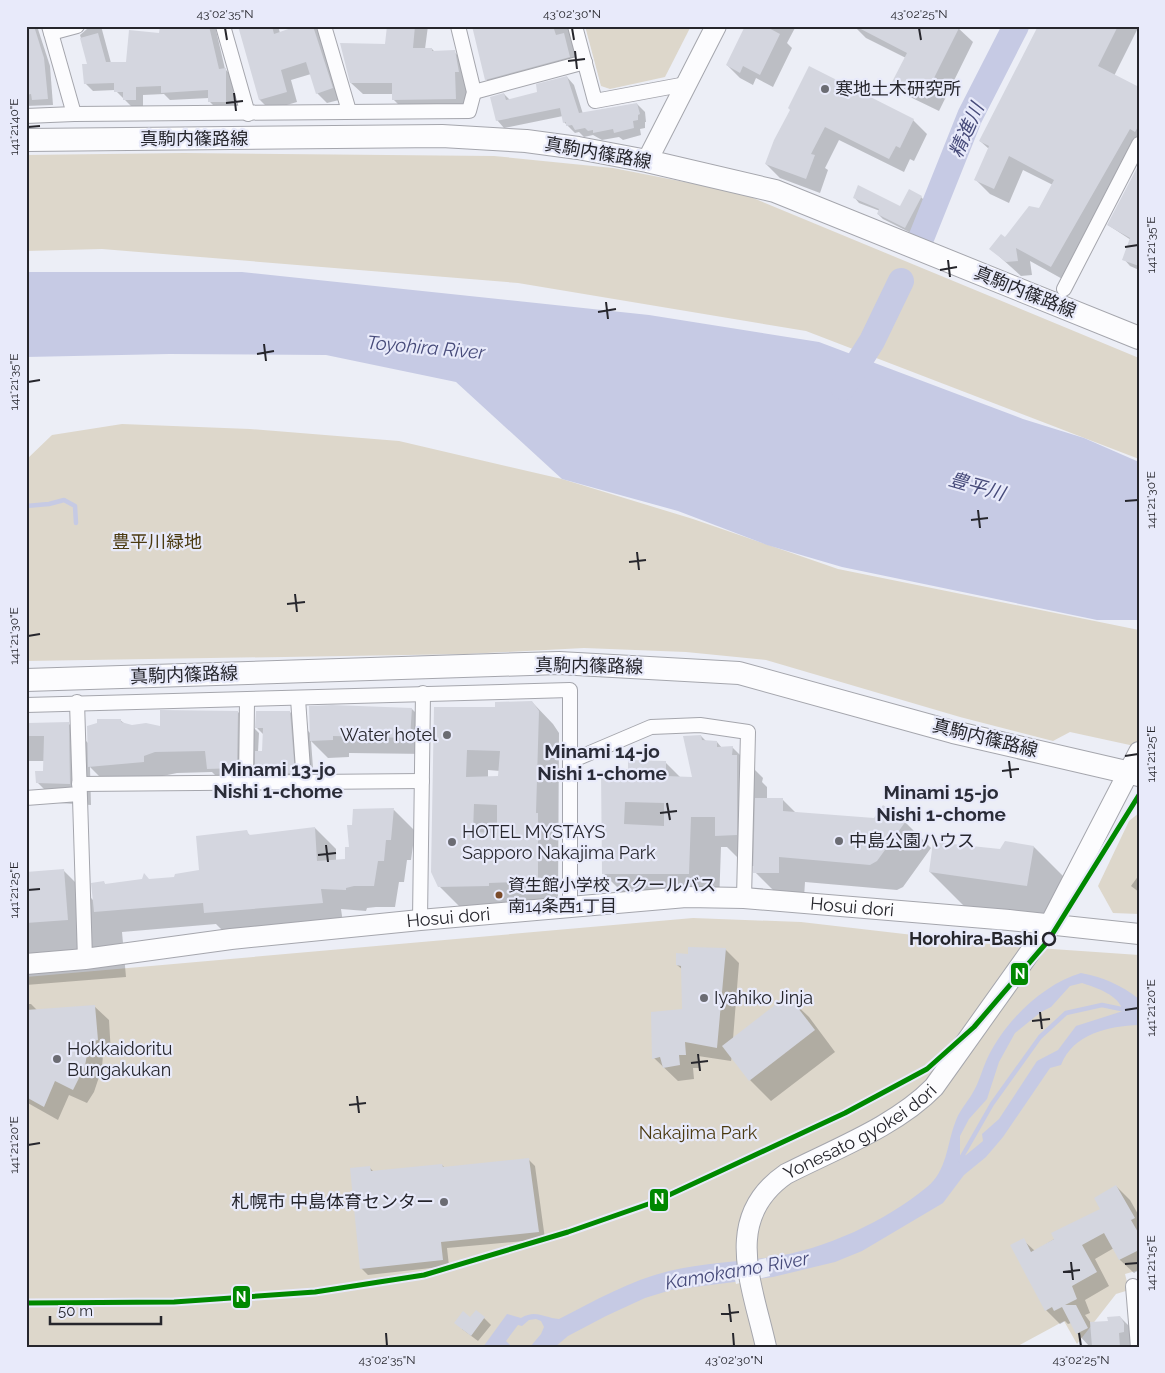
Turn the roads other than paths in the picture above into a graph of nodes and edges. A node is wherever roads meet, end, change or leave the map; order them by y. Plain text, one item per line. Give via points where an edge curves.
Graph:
1 (77, 26) edge
2 (223, 26) edge
3 (324, 26) edge
4 (458, 26) edge
5 (575, 26) edge
6 (716, 26) edge
7 (50, 30) edge
8 (585, 62) junction
9 (686, 84) junction
10 (474, 92) junction
11 (349, 110) junction
12 (74, 114) junction
13 (248, 114) junction
14 (26, 116) edge
15 (26, 140) edge
16 (1139, 144) edge
17 (647, 161) junction
18 (1134, 165) edge
19 (1064, 289) dead end
20 (1139, 338) edge
21 (26, 680) edge
22 (423, 693) junction
23 (298, 699) junction
24 (246, 701) junction
25 (77, 702) junction
26 (26, 705) edge
27 (1139, 752) edge
28 (570, 761) junction
29 (1134, 774) edge
30 (422, 781) junction
31 (246, 783) junction
32 (304, 783) junction
33 (79, 789) junction
34 (26, 798) edge
35 (744, 898) junction
36 (570, 906) junction
37 (420, 920) junction
38 (1050, 924) junction
39 (1139, 934) edge
40 (84, 959) junction
41 (26, 964) edge
42 (1133, 1286) dead end
43 (766, 1347) edge
44 (1138, 1347) edge

1 - 7 street
2 - 13 street
3 - 11 street
4 - 10 street
5 - 8 street
6 - 9 street
7 - 12 street
8 - 9 street via 596,101
8 - 10 street
9 - 17 street
10 - 11 street via 469,111
11 - 13 street
12 - 13 street
12 - 14 street
15 - 17 main road, 真駒内篠路線 via 460,137 578,148
16 - 18 street
17 - 20 main road, 真駒内篠路線 via 774,191
18 - 19 street
21 - 29 main road, 真駒内篠路線 via 559,663 739,672 953,732
22 - 23 street
22 - 28 street via 570,690
22 - 30 street
23 - 24 street
23 - 32 street
24 - 25 street
24 - 31 street
25 - 26 street
25 - 33 street
27 - 29 street, Yonesato gyokei dori
28 - 35 street via 651,727 700,725 748,732
28 - 36 street
29 - 38 street, Yonesato gyokei dori
30 - 32 street
30 - 37 street
31 - 32 street
31 - 33 street
33 - 34 street
33 - 40 street
35 - 36 street, Hosui dori via 686,898
35 - 38 street, Hosui dori
36 - 37 street, Hosui dori
37 - 40 street, Hosui dori via 231,939
38 - 39 street, Hosui dori
38 - 43 street, Yonesato gyokei dori via 934,1087 920,1101 900,1115 786,1174 759,1198 748,1226 750,1271
40 - 41 street, Hosui dori
42 - 44 street

